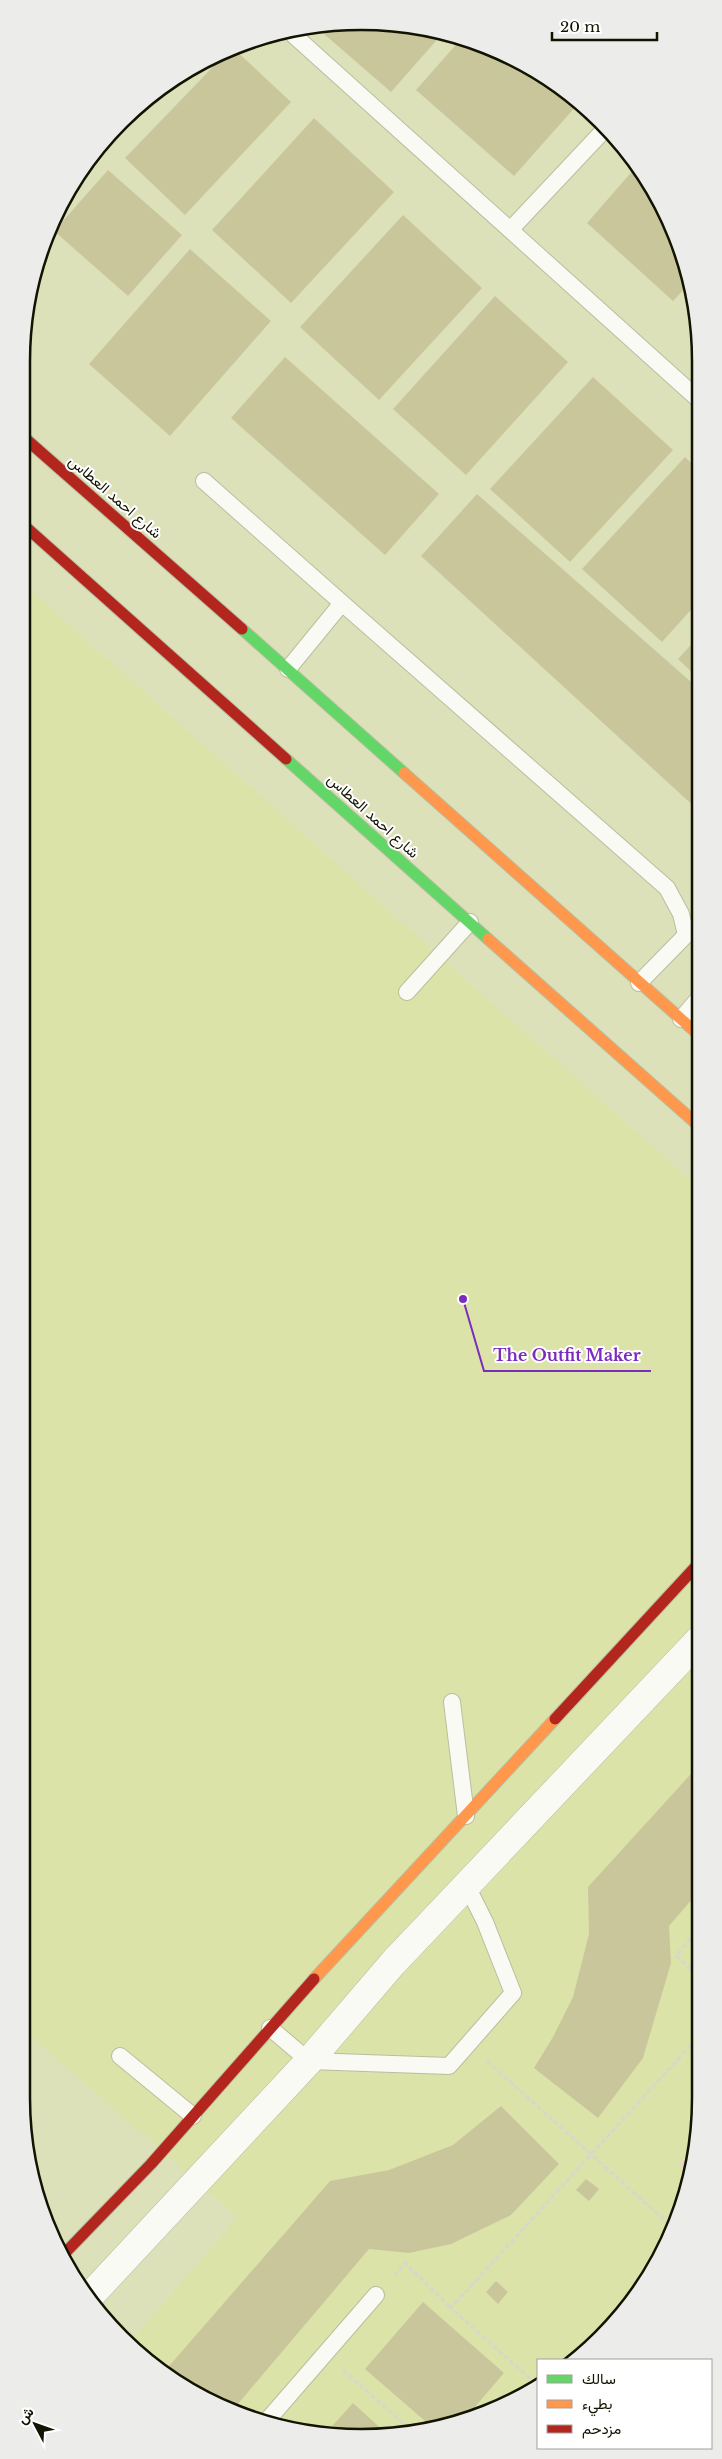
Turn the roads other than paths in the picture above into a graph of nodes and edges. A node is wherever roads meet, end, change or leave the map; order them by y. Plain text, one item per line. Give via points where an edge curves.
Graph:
1 (295, 36) edge
2 (601, 133) edge
3 (510, 230) junction
4 (692, 394) edge
5 (30, 443) edge
6 (204, 481) dead end
7 (30, 531) edge
8 (342, 603) junction
9 (288, 669) junction
10 (470, 922) junction
11 (639, 983) junction
12 (406, 992) dead end
13 (692, 1006) edge
14 (681, 1019) junction
15 (692, 1029) edge
16 (692, 1120) edge
17 (692, 1571) edge
18 (692, 1647) edge
19 (452, 1702) dead end
20 (466, 1816) junction
21 (467, 1886) junction
22 (270, 2028) junction
23 (120, 2056) dead end
24 (308, 2061) junction
25 (193, 2116) junction
26 (67, 2251) edge
27 (93, 2293) edge
28 (376, 2295) road end
29 (271, 2416) edge

1 - 3 lane
2 - 3 lane
3 - 4 lane
5 - 9 street, شارع احمد العطاس
6 - 8 lane
7 - 10 street, شارع احمد العطاس
8 - 9 lane
8 - 11 lane via 667,888 681,914 686,935
9 - 11 street, شارع احمد العطاس
10 - 12 lane
10 - 16 street, شارع احمد العطاس
11 - 14 street, شارع احمد العطاس
13 - 14 lane
14 - 15 street, شارع احمد العطاس
17 - 20 street
18 - 21 street
19 - 20 lane
20 - 22 street
21 - 24 street via 393,1963
21 - 24 lane via 513,1993 450,2066
22 - 24 lane
22 - 25 street
23 - 25 lane
24 - 27 street
25 - 26 street
28 - 29 lane

